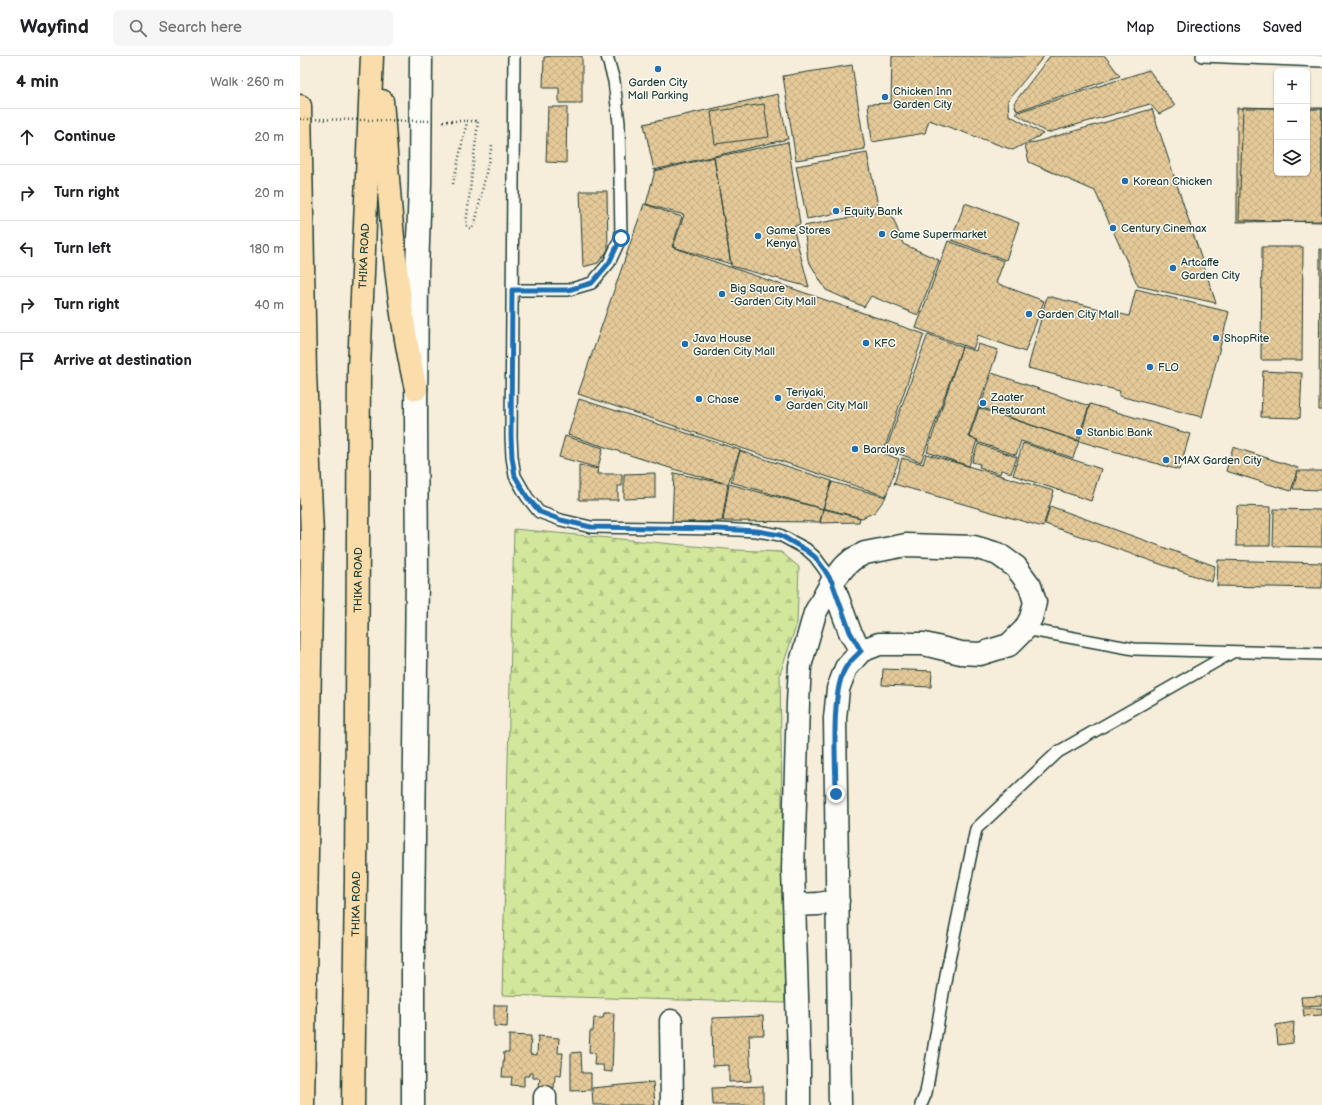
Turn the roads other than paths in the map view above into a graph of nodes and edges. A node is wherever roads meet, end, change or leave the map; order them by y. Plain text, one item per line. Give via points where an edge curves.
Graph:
1 (372, 56) edge
2 (378, 56) edge
3 (421, 56) edge
4 (514, 56) edge
5 (607, 56) edge
6 (1202, 56) edge
7 (1322, 61) edge
8 (300, 106) edge
9 (301, 200) edge
10 (512, 290) junction
11 (416, 390) junction
12 (832, 582) junction
13 (1025, 629) junction
14 (861, 651) junction
15 (1231, 652) junction
16 (1322, 654) edge
17 (838, 901) junction
18 (795, 905) junction
19 (671, 1021) dead end
20 (303, 1105) edge
21 (353, 1105) edge
22 (413, 1105) edge
23 (672, 1105) edge
24 (799, 1105) edge
25 (840, 1105) edge
26 (921, 1105) edge

1 - 21 highway, THIKA ROAD via 359,369
2 - 11 highway via 394,260 407,349
3 - 11 street
4 - 10 lane
5 - 10 lane via 614,81 619,123 621,238 609,263 592,283 568,290
6 - 7 lane
8 - 9 highway
9 - 20 highway via 312,534
10 - 12 lane via 512,457 515,476 527,497 540,512 591,527 718,529 780,535 815,557
11 - 22 street
12 - 13 street via 844,566 865,553 906,545 974,547 998,554 1016,567 1030,586 1035,602
12 - 14 street via 850,632
12 - 18 street via 814,613 800,666 793,869
13 - 14 street via 1009,645 980,654 961,653 924,644 879,644
13 - 15 lane via 1134,649
14 - 17 street via 846,668 838,689
15 - 16 lane
15 - 26 lane via 1058,752 976,829 947,970 926,1093
17 - 18 street
17 - 25 street
18 - 24 street
19 - 23 street

